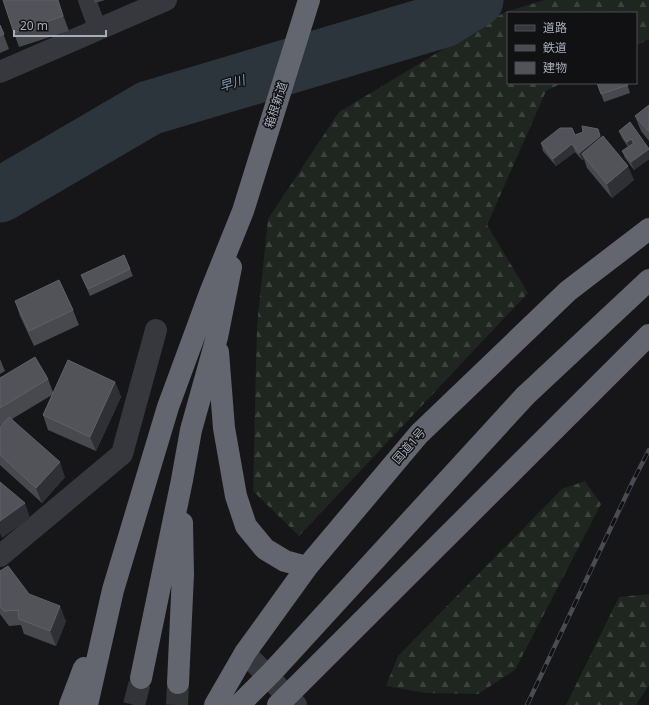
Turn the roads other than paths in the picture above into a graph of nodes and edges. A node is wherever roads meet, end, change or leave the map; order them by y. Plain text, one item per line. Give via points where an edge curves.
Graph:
1 (86, 0) edge
2 (166, 0) edge
3 (310, 0) edge
4 (98, 30) junction
5 (0, 72) edge
6 (243, 211) junction
7 (649, 229) edge
8 (649, 280) edge
9 (156, 330) dead end
10 (649, 335) edge
11 (217, 337) junction
12 (182, 480) junction
13 (0, 556) edge
14 (307, 568) junction
15 (113, 590) junction
16 (245, 653) junction
17 (141, 678) tunnel mouth
18 (178, 683) tunnel mouth
19 (287, 702) edge
20 (70, 705) edge
21 (87, 705) edge
22 (215, 705) edge
23 (239, 705) edge

1 - 4 lane
2 - 4 street
3 - 6 highway, 箱根新道
4 - 5 street
6 - 11 highway
6 - 15 highway via 168,407
7 - 14 highway, 国道1号 via 568,290 419,434
8 - 23 highway, bridge via 525,396
9 - 13 street via 122,454
10 - 19 highway
11 - 12 highway via 191,430
11 - 14 highway via 224,428 236,496 246,526 265,549 286,561
12 - 17 highway
12 - 18 highway via 183,574
14 - 16 highway, 国道1号
15 - 20 highway
15 - 21 highway
16 - 19 street
16 - 22 highway, 国道1号

